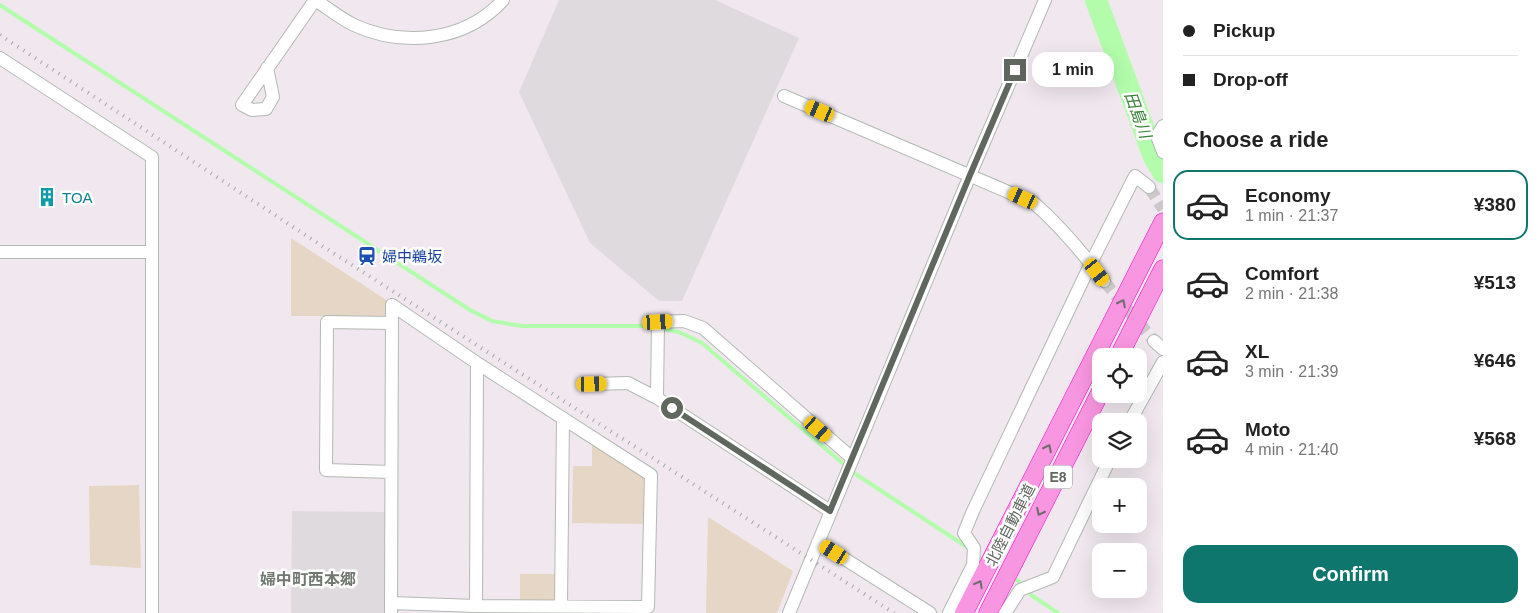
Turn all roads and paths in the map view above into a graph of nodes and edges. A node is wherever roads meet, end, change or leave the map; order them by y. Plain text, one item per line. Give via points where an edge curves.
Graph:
1 (315, 0) edge
2 (503, 0) edge
3 (1045, 0) edge
4 (0, 58) edge
5 (267, 68) dead end
6 (784, 96) dead end
7 (1163, 126) edge
8 (1163, 152) edge
9 (970, 175) junction
10 (1149, 187) tunnel mouth
11 (1163, 222) edge
12 (0, 252) edge
13 (152, 252) junction
14 (1091, 263) junction
15 (1163, 269) edge
16 (1104, 281) tunnel mouth
17 (392, 323) junction
18 (1123, 348) edge
19 (1163, 362) edge
20 (477, 363) junction
21 (592, 384) dead end
22 (657, 398) junction
23 (1095, 403) edge
24 (1134, 413) edge
25 (563, 418) junction
26 (852, 458) junction
27 (1106, 468) edge
28 (391, 472) junction
29 (830, 511) junction
30 (818, 542) junction
31 (476, 606) junction
32 (561, 606) junction
33 (391, 608) edge
34 (597, 610) edge
35 (152, 613) edge
36 (788, 613) edge
37 (930, 613) edge
38 (949, 613) edge
39 (964, 613) edge
40 (988, 613) edge
41 (1006, 613) edge

1 - 2 street via 354,25 387,36 422,39 465,29 492,12
1 - 5 street
3 - 9 street
4 - 13 street via 152,157
6 - 9 street
7 - 8 street via 1157,136
9 - 14 street via 1034,203
9 - 26 street
10 - 14 street via 1135,176
39 -> 11 highway, 北陸自動車道 / E8
12 - 13 street
13 - 35 street
14 - 16 street
14 - 38 street via 972,511 964,533 974,548 973,565
15 - 18 highway
17 - 20 street via 392,305
17 - 28 street
17 - 28 street via 327,322 326,470
19 - 24 street
20 - 25 street
20 - 31 street
21 - 22 street via 628,383
22 - 26 street via 658,322 684,321 703,328
22 - 29 street
23 -> 40 highway, 北陸自動車道 / E8
25 - 32 street
25 - 34 street via 651,475 648,608
26 - 29 street
27 - 41 street via 1054,577 1020,590
28 - 33 street
29 - 30 street
30 - 36 street
30 - 37 street
31 - 32 street
31 - 33 street
32 - 34 street

